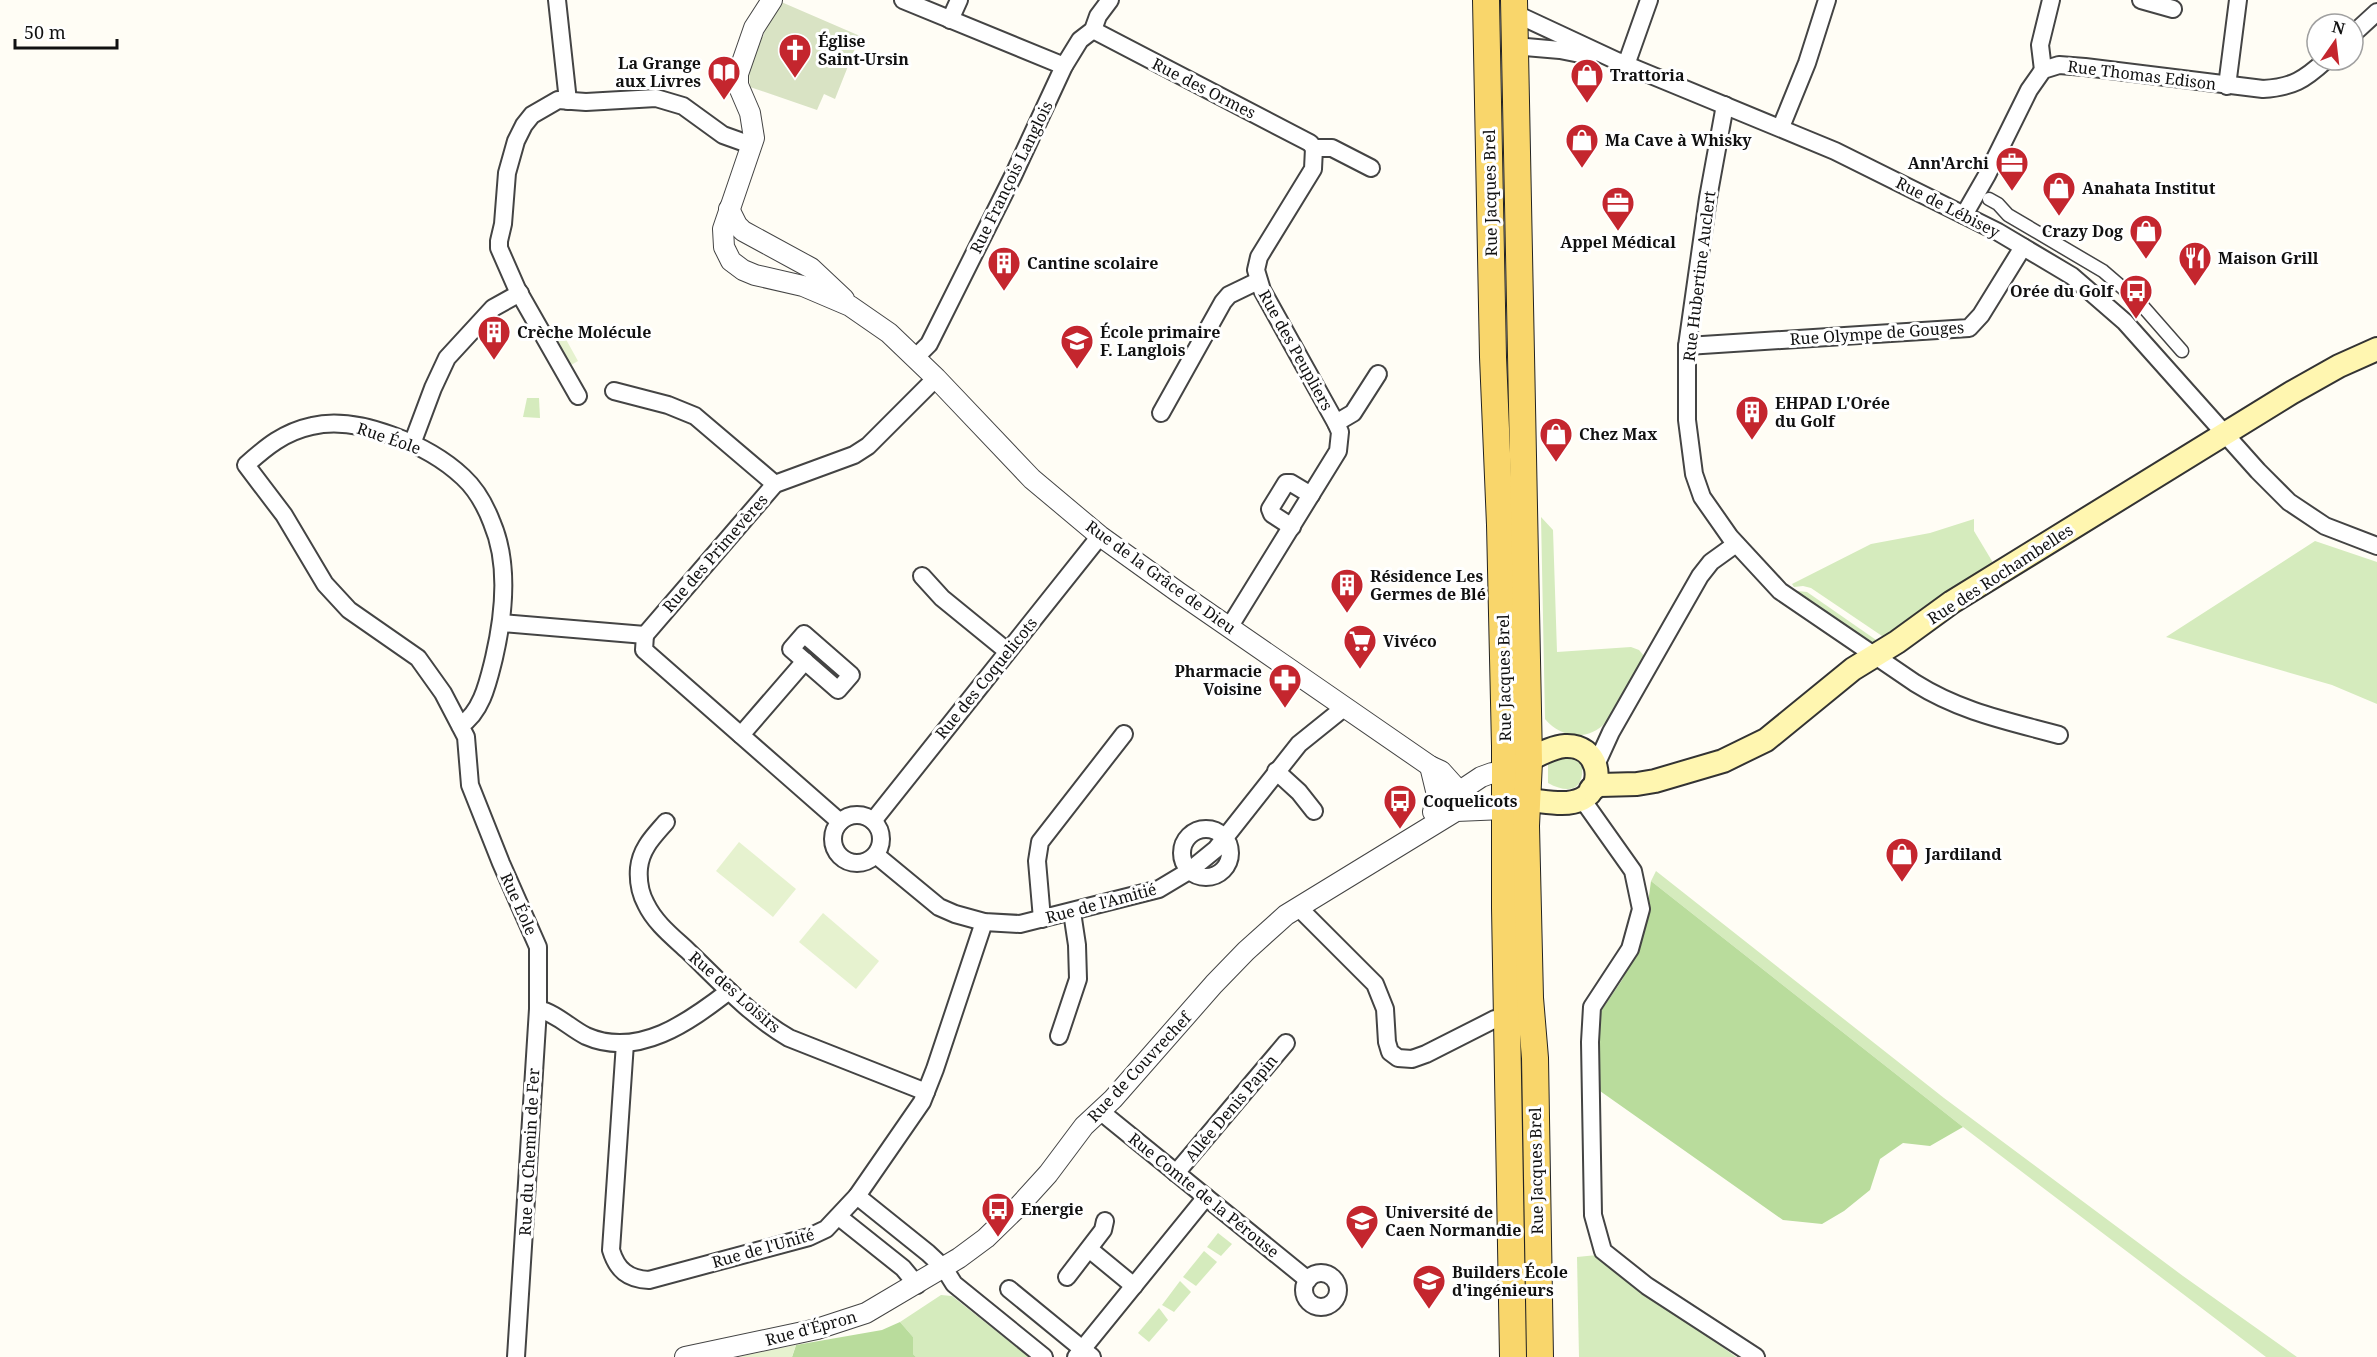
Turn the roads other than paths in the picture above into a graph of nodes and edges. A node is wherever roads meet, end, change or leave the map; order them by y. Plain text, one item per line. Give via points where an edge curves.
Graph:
1 (557, 0) edge
2 (772, 0) edge
3 (903, 0) edge
4 (959, 0) edge
5 (1110, 0) edge
6 (1487, 0) edge
7 (1649, 0) edge
8 (1827, 0) edge
9 (2051, 0) edge
10 (2141, 0) edge
11 (2238, 0) edge
12 (1514, 6) edge
13 (2173, 9) dead end
14 (2377, 12) edge
15 (950, 20) junction
16 (2365, 23) edge
17 (1093, 30) junction
18 (1514, 46) junction
19 (1621, 63) junction
20 (1065, 66) junction
21 (2043, 70) junction
22 (2313, 72) edge
23 (2227, 86) junction
24 (568, 101) junction
25 (1725, 105) junction
26 (1781, 127) junction
27 (752, 145) junction
28 (1314, 148) junction
29 (1371, 168) dead end
30 (1989, 199) dead end
31 (729, 209) junction
32 (1964, 215) junction
33 (743, 231) junction
34 (724, 247) junction
35 (2023, 247) junction
36 (1258, 281) junction
37 (520, 293) junction
38 (850, 306) junction
39 (1687, 346) junction
40 (2377, 350) edge
41 (2182, 351) dead end
42 (916, 357) junction
43 (1378, 374) dead end
44 (936, 378) junction
45 (614, 391) dead end
46 (578, 396) dead end
47 (1161, 413) dead end
48 (1336, 423) junction
49 (2226, 433) junction
50 (412, 444) junction
51 (775, 484) junction
52 (1311, 495) junction
53 (1292, 526) junction
54 (1100, 536) junction
55 (1736, 544) junction
56 (2377, 546) edge
57 (922, 576) dead end
58 (501, 623) junction
59 (1230, 626) junction
60 (645, 635) junction
61 (1007, 651) junction
62 (1874, 656) junction
63 (805, 661) dead end
64 (1345, 707) junction
65 (460, 726) junction
66 (1528, 729) junction
67 (1611, 732) junction
68 (1124, 734) dead end
69 (741, 735) junction
70 (2060, 735) dead end
71 (1567, 746) junction
72 (1596, 765) junction
73 (1430, 766) junction
74 (1276, 771) junction
75 (1508, 772) junction
76 (1623, 784) junction
77 (1459, 791) junction
78 (1587, 794) junction
79 (1516, 804) junction
80 (1314, 811) dead end
81 (1456, 811) junction
82 (1433, 812) junction
83 (873, 821) junction
84 (666, 822) dead end
85 (840, 822) junction
86 (1422, 830) junction
87 (1225, 837) junction
88 (876, 855) junction
89 (1190, 871) junction
90 (1298, 907) junction
91 (1072, 912) junction
92 (1042, 919) junction
93 (984, 922) junction
94 (538, 947) joint
95 (729, 991) junction
96 (538, 1009) junction
97 (1501, 1019) junction
98 (1059, 1036) dead end
99 (625, 1043) junction
100 (1286, 1043) dead end
101 (926, 1092) junction
102 (1100, 1111) junction
103 (1176, 1173) junction
104 (857, 1196) junction
105 (1206, 1197) junction
106 (839, 1217) junction
107 (1106, 1221) dead end
108 (1089, 1250) junction
109 (944, 1268) junction
110 (1066, 1277) dead end
111 (1308, 1280) dead end
112 (917, 1285) junction
113 (1134, 1286) junction
114 (1009, 1289) dead end
115 (866, 1313) joint
116 (1083, 1354) edge
117 (516, 1357) edge
118 (685, 1357) edge
119 (1044, 1357) edge
120 (1513, 1357) edge
121 (1540, 1357) edge
122 (1756, 1357) edge

1 - 24 street
2 - 27 street via 754,27 738,74 738,85 752,123
3 - 15 street
4 - 15 street
5 - 17 street, Rue François Langlois
6 - 12 street, Rue de Lébisey
6 - 18 street
6 - 75 main road, Rue Jacques Brel via 1493,357
7 - 19 street
8 - 26 street
9 - 21 street via 2040,45
10 - 13 street
11 - 23 street
12 - 18 main road, Rue Jacques Brel
12 - 19 street, Rue de Lébisey
14 - 16 street
15 - 20 street
17 - 20 street, Rue François Langlois via 1080,40
17 - 28 street, Rue des Ormes
18 - 19 street, Rue de Lébisey via 1569,51
18 - 66 main road, Rue Jacques Brel
19 - 25 street, Rue de Lébisey
20 - 42 street, Rue François Langlois via 929,344
21 - 23 street, Rue Thomas Edison via 2060,65 2085,67
21 - 32 street, Rue Thomas Edison
22 - 23 street, Rue Thomas Edison via 2286,87
24 - 27 street via 664,100 683,106 731,139
24 - 37 street via 516,141 507,173 499,249
25 - 26 street, Rue de Lébisey
25 - 39 street, Rue Hubertine Auclert
26 - 32 street, Rue de Lébisey
27 - 31 street
28 - 29 street via 1332,148
28 - 36 street, Rue des Peupliers via 1313,168 1259,257
30 - 41 street via 2008,215 2103,271 2139,302
31 - 33 street
31 - 34 street via 723,229
32 - 35 street, Rue de Lébisey
33 - 34 street
33 - 38 street via 811,268
34 - 38 street via 731,261 755,276 803,286
35 - 39 street, Rue Olympe de Gouges via 1982,315 1969,328
35 - 49 street, Rue de Lébisey via 2072,276 2116,314
36 - 47 street via 1223,302
36 - 48 street, Rue des Peupliers
37 - 46 street
37 - 50 street via 493,308 447,358
38 - 42 street, Rue de la Grâce de Dieu
39 - 55 street, Rue Hubertine Auclert via 1688,420 1694,474 1702,497
40 - 49 main road, Rue des Rochambelles via 2325,373
42 - 44 street, Rue de la Grâce de Dieu
43 - 48 street, Rue des Peupliers via 1353,413
44 - 51 street, Rue des Primevères via 868,446 854,455
44 - 54 street, Rue de la Grâce de Dieu via 1032,479
45 - 51 street via 695,416
48 - 52 street, Rue des Peupliers via 1340,432 1338,451
49 - 56 street, Rue de Lébisey via 2289,502 2325,526
49 - 62 main road, Rue des Rochambelles via 2002,569
50 - 58 street, Rue Éole via 464,477 492,522 503,570
50 - 65 street, Rue Éole via 357,425 314,425 281,436 246,465 284,515 325,584 349,610 418,658
51 - 60 street, Rue des Primevères
52 - 53 street, Rue des Peupliers
52 - 53 street via 1286,483 1270,509
53 - 59 street, Rue des Peupliers
54 - 59 street, Rue de la Grâce de Dieu
54 - 61 street, Rue des Coquelicots
55 - 62 street, Rue Hubertine Auclert via 1780,591
55 - 67 street via 1711,562 1700,576
57 - 61 street via 942,598
58 - 60 street
58 - 65 street, Rue Éole via 484,692 474,714
59 - 64 street, Rue de la Grâce de Dieu
60 - 69 street via 644,650
61 - 83 street, Rue des Coquelicots
62 - 70 street, Rue Hubertine Auclert via 1938,698
62 - 76 main road, Rue des Rochambelles via 1747,751 1655,781
63 - 69 street
64 - 73 street, Rue de la Grâce de Dieu
64 - 74 street via 1299,744
65 - 94 street, Rue Éole via 466,737 470,785
66 - 71 main road
66 - 75 main road, Rue Jacques Brel
67 - 71 street via 1587,744
67 - 72 street
68 - 92 street via 1040,842 1037,861
69 - 85 street
71 - 72 main road via 1583,748
71 - 75 main road
72 - 76 main road
72 - 78 main road via 1595,781
73 - 77 street, Rue de la Grâce de Dieu via 1441,771
73 - 82 street via 1437,795
74 - 80 street
74 - 87 street
75 - 77 street, Rue de Couvrechef via 1480,777
75 - 79 main road, Rue Jacques Brel
76 - 78 main road, Rue des Rochambelles via 1600,785
77 - 81 street
77 - 82 street, Rue de Couvrechef
78 - 79 main road, Rue des Rochambelles via 1563,803
78 - 122 street via 1633,871 1641,909 1630,949 1592,1007 1593,1215 1603,1251 1647,1286
79 - 81 street, Rue de Couvrechef
79 - 97 main road, Rue Jacques Brel
79 - 121 main road, Rue Jacques Brel via 1534,1058
81 - 86 street, Rue de Couvrechef
82 - 86 street, Rue de Couvrechef
83 - 85 street via 856,815
83 - 88 street via 881,838
84 - 95 street, Rue des Loisirs via 644,847 640,858 643,896 658,921
85 - 88 street via 833,844 841,857 855,863
86 - 90 street, Rue de Couvrechef
87 - 89 street via 1229,860 1220,874 1204,878
87 - 89 street via 1203,829 1189,836 1182,850
88 - 93 street, Rue de l'Amitié via 939,907
89 - 91 street, Rue de l'Amitié via 1159,889
90 - 97 street via 1375,984 1386,1009 1390,1052 1398,1058 1426,1054
90 - 102 street, Rue de Couvrechef via 1238,959
91 - 92 street, Rue de l'Amitié
91 - 98 street via 1078,978
92 - 93 street, Rue de l'Amitié via 1020,924
93 - 101 street, Rue de l'Unité
94 - 96 street, Rue du Chemin de Fer
95 - 99 street via 663,1034
95 - 101 street, Rue des Loisirs via 789,1038
96 - 99 street via 587,1036
96 - 117 street, Rue du Chemin de Fer
97 - 120 main road, Rue Jacques Brel
99 - 106 street, Rue de l'Unité via 611,1250 626,1275 648,1280 699,1267 809,1237
100 - 103 street, Allée Denis Papin
101 - 104 street, Rue de l'Unité
102 - 103 street, Rue Comte de la Pérouse
102 - 109 street, Rue de Couvrechef via 1005,1221
103 - 105 street, Rue Comte de la Pérouse
104 - 106 street, Rue de l'Unité
104 - 109 street
105 - 111 street, Rue Comte de la Pérouse
105 - 113 street
106 - 112 street via 903,1268
107 - 108 street
108 - 110 street
108 - 113 street
109 - 112 street, Rue de Couvrechef
109 - 119 street via 954,1284
112 - 115 street, Rue de Couvrechef
113 - 116 street
114 - 116 street
115 - 118 street, Rue d'Épron via 797,1333

